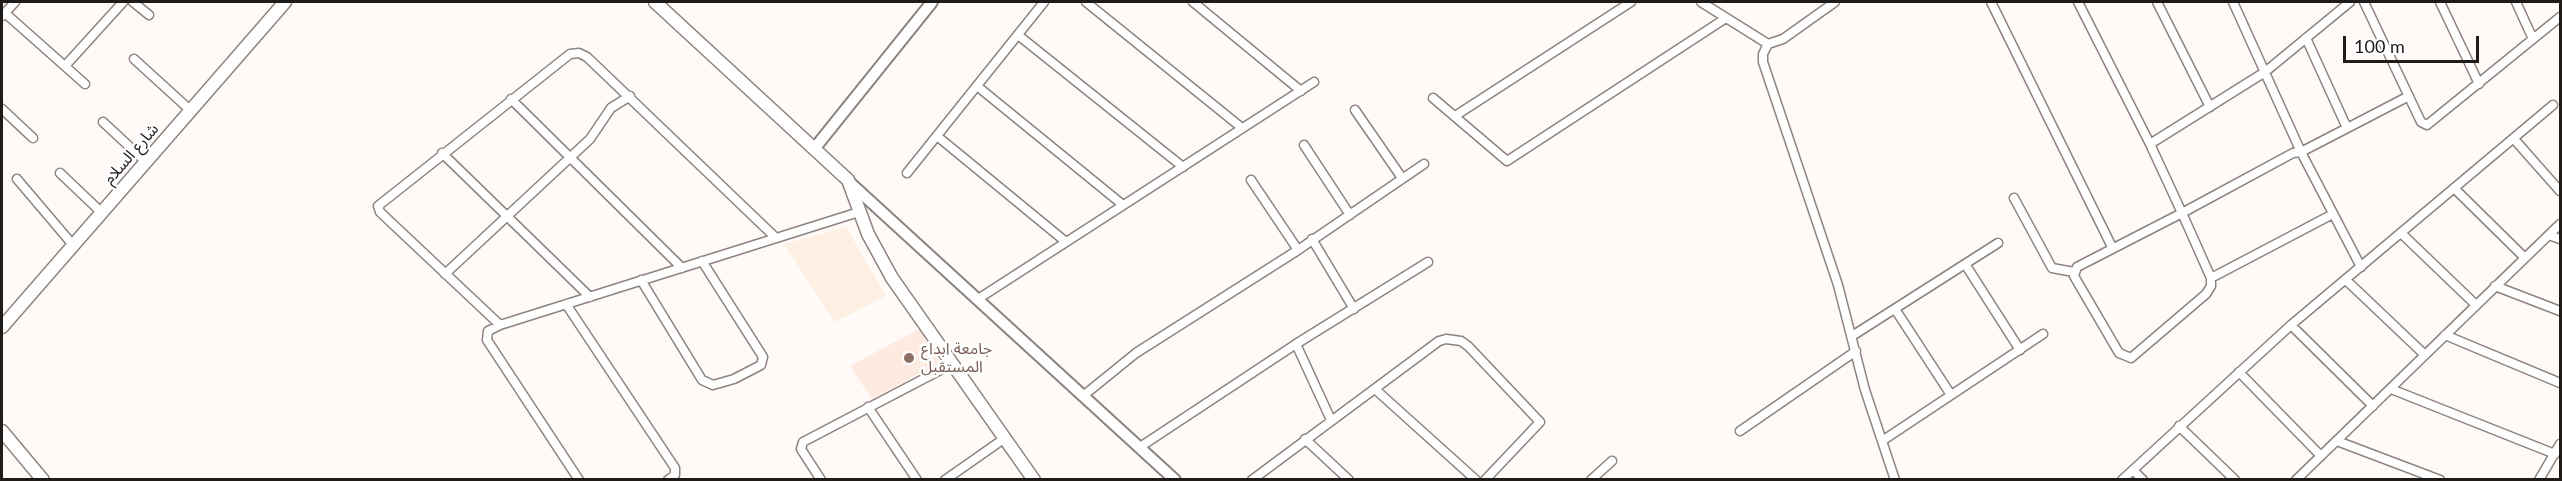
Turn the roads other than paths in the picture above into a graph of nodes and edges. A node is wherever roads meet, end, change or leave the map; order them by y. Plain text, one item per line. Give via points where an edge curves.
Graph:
1 (13, 2) edge
2 (123, 2) edge
3 (133, 2) edge
4 (285, 2) edge
5 (655, 2) edge
6 (932, 2) edge
7 (1044, 2) edge
8 (1086, 2) edge
9 (1193, 2) edge
10 (1630, 2) edge
11 (1701, 2) edge
12 (1835, 2) edge
13 (1991, 2) edge
14 (2078, 2) edge
15 (2157, 2) edge
16 (2233, 2) edge
17 (2350, 2) edge
18 (2364, 2) edge
19 (2440, 2) edge
20 (2516, 2) edge
21 (3, 14) edge
22 (149, 15) dead end
23 (2560, 17) edge
24 (1726, 18) junction
25 (1018, 35) junction
26 (2306, 38) junction
27 (2533, 39) junction
28 (1768, 44) junction
29 (134, 59) dead end
30 (65, 66) junction
31 (2265, 72) junction
32 (1314, 82) dead end
33 (85, 84) dead end
34 (2479, 84) junction
35 (977, 86) junction
36 (1301, 91) junction
37 (630, 96) junction
38 (2409, 96) junction
39 (1433, 98) dead end
40 (510, 99) junction
41 (2553, 105) dead end
42 (2210, 107) junction
43 (2, 109) edge
44 (1355, 110) dead end
45 (190, 111) junction
46 (1455, 116) junction
47 (103, 122) dead end
48 (1242, 128) junction
49 (2347, 128) junction
50 (937, 136) junction
51 (33, 138) dead end
52 (2514, 139) junction
53 (2150, 144) junction
54 (1304, 145) dead end
55 (814, 149) junction
56 (2301, 152) junction
57 (442, 153) junction
58 (570, 158) junction
59 (146, 162) junction
60 (1424, 164) dead end
61 (1183, 166) junction
62 (60, 173) dead end
63 (907, 173) dead end
64 (1402, 178) junction
65 (17, 179) dead end
66 (848, 180) junction
67 (1251, 180) dead end
68 (2454, 188) junction
69 (2560, 191) edge
70 (2014, 198) dead end
71 (1123, 206) junction
72 (102, 212) junction
73 (859, 212) junction
74 (2182, 213) junction
75 (1350, 215) junction
76 (2331, 215) junction
77 (508, 217) junction
78 (2560, 224) edge
79 (2401, 233) junction
80 (2549, 235) junction
81 (776, 238) junction
82 (1312, 239) junction
83 (2560, 239) edge
84 (1066, 242) junction
85 (1998, 243) dead end
86 (73, 245) junction
87 (2112, 248) junction
88 (1298, 250) junction
89 (2525, 258) junction
90 (702, 261) junction
91 (1428, 262) dead end
92 (1965, 264) junction
93 (2361, 267) junction
94 (682, 268) junction
95 (2074, 272) junction
96 (445, 274) junction
97 (2211, 278) junction
98 (641, 280) junction
99 (2346, 280) junction
100 (2495, 286) junction
101 (590, 297) junction
102 (978, 299) junction
103 (566, 304) junction
104 (2476, 305) junction
105 (1354, 309) junction
106 (1895, 309) junction
107 (2560, 311) edge
108 (500, 325) junction
109 (2291, 325) junction
110 (2, 327) edge
111 (2043, 334) dead end
112 (2445, 335) junction
113 (1852, 336) junction
114 (1296, 344) junction
115 (2020, 350) junction
116 (1856, 351) junction
117 (2425, 355) junction
118 (952, 364) junction
119 (2239, 372) junction
120 (2560, 383) edge
121 (2391, 389) junction
122 (1376, 390) junction
123 (1952, 395) junction
124 (1083, 396) junction
125 (2373, 406) junction
126 (868, 407) junction
127 (1331, 420) junction
128 (2179, 426) junction
129 (2, 431) edge
130 (1740, 431) dead end
131 (1005, 438) junction
132 (1305, 439) junction
133 (1882, 441) junction
134 (2337, 441) junction
135 (2560, 444) edge
136 (1140, 447) junction
137 (2554, 454) junction
138 (2321, 456) junction
139 (1612, 461) dead end
140 (2133, 470) junction
141 (43, 480) edge
142 (579, 480) edge
143 (668, 480) edge
144 (821, 480) edge
145 (917, 480) edge
146 (945, 480) edge
147 (1034, 480) edge
148 (1175, 480) edge
149 (1252, 480) edge
150 (1349, 480) edge
151 (1476, 480) edge
152 (1485, 480) edge
153 (1591, 480) edge
154 (1895, 480) edge
155 (2122, 480) edge
156 (2143, 480) edge
157 (2235, 480) edge
158 (2296, 480) edge
159 (2440, 480) edge
160 (2539, 480) edge

1 - 21 street
2 - 30 street
3 - 22 street
4 - 45 main road, شارع السلام
5 - 55 main road
6 - 55 street
7 - 25 street
8 - 48 street
9 - 36 street
10 - 46 street
11 - 24 street
12 - 28 street via 1783,39
13 - 87 street
14 - 53 street
15 - 42 street
16 - 31 street
17 - 26 street
18 - 38 street
19 - 34 street
20 - 27 street
21 - 30 street
23 - 27 street
24 - 28 street
24 - 46 street via 1511,159 1503,159
25 - 35 street
25 - 61 street
26 - 31 street
26 - 49 street
27 - 34 street
28 - 113 street via 1763,62
29 - 45 street
30 - 33 street
31 - 42 street
31 - 56 street
32 - 36 street
34 - 38 street via 2427,125 2421,122
35 - 50 street
35 - 71 street
36 - 48 street
37 - 40 street via 587,57 575,53 566,55
37 - 58 street via 606,113 594,134
37 - 81 street
38 - 49 street
39 - 46 street
40 - 57 street
40 - 58 street
41 - 52 street
42 - 53 street
43 - 51 street
44 - 64 street
45 - 59 main road, شارع السلام
47 - 59 street
48 - 61 street
49 - 56 street
50 - 63 street
50 - 84 street
52 - 68 street
52 - 69 street
53 - 74 street
54 - 75 street
55 - 66 main road
56 - 74 street
56 - 76 street
57 - 77 street
57 - 96 street via 378,208
58 - 77 street
58 - 94 street
59 - 72 main road, شارع السلام
60 - 64 street
61 - 71 street
62 - 72 street
64 - 75 street
65 - 86 street
66 - 73 main road
66 - 102 street
67 - 88 street
68 - 79 street
68 - 89 street
70 - 95 street via 2052,268
71 - 84 street
72 - 86 main road, شارع السلام
73 - 81 street
73 - 118 main road via 883,263
74 - 87 street
74 - 97 street
75 - 82 street
76 - 93 street
76 - 97 street
77 - 96 street
77 - 101 street
78 - 80 street
79 - 93 street
79 - 104 street
80 - 83 street
80 - 89 street
81 - 90 street
82 - 88 street
82 - 105 street
84 - 102 street
85 - 92 street
86 - 110 main road, شارع السلام
87 - 95 street
88 - 124 street via 1136,353
89 - 100 street
90 - 94 street
90 - 98 street via 763,357 761,365 734,379 713,385 702,380
91 - 105 street
92 - 106 street
92 - 115 street
93 - 99 street
94 - 98 street
95 - 97 street via 2119,353 2131,358 2206,294
96 - 108 street
98 - 101 street
99 - 109 street
99 - 117 street
100 - 104 street
100 - 107 street
101 - 103 street
102 - 124 street
103 - 108 street
103 - 143 street via 675,468 675,475
104 - 112 street
105 - 114 street
106 - 113 street
106 - 123 street
108 - 142 street via 488,331 487,340
109 - 119 street
109 - 125 street
111 - 115 street
112 - 117 street
112 - 120 street
113 - 116 street
114 - 127 street
114 - 136 street
115 - 123 street
116 - 130 street
116 - 133 street
117 - 121 street
118 - 126 street
118 - 131 main road
119 - 128 street
119 - 138 street
121 - 125 street
121 - 137 street
122 - 127 street
122 - 151 street
122 - 152 street via 1439,341 1454,339 1468,346 1540,422
123 - 133 street
124 - 136 street
125 - 134 street
126 - 144 street via 807,438 801,445
126 - 145 street
127 - 132 street
128 - 140 street
128 - 157 street
129 - 141 main road
131 - 146 street
131 - 147 main road
132 - 149 street
132 - 150 street
133 - 154 street
134 - 138 street
134 - 159 street
135 - 137 street
136 - 148 street
137 - 160 street
138 - 158 street
139 - 153 street
140 - 155 street
140 - 156 street

